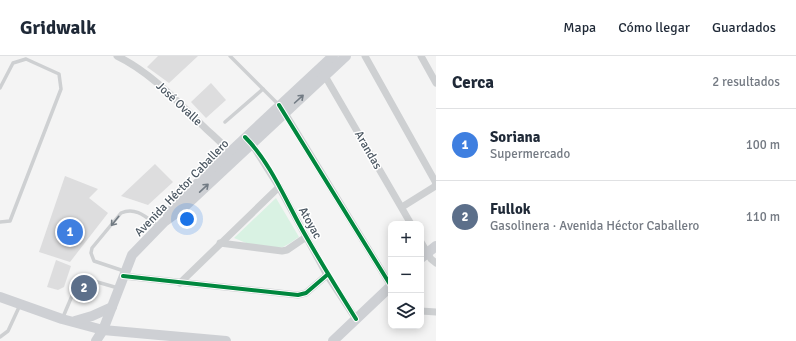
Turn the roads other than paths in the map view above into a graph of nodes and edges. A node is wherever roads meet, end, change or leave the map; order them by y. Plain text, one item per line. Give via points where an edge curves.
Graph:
1 (117, 56) edge
2 (230, 56) edge
3 (334, 56) edge
4 (346, 56) edge
5 (365, 56) edge
6 (421, 56) edge
7 (325, 76) junction
8 (436, 83) edge
9 (0, 88) edge
10 (263, 89) junction
11 (282, 109) junction
12 (225, 122) dead end
13 (248, 140) junction
14 (233, 156) junction
15 (436, 183) edge
16 (279, 187) junction
17 (402, 207) junction
18 (409, 221) edge
19 (0, 222) edge
20 (161, 224) junction
21 (306, 237) junction
22 (220, 243) junction
23 (436, 246) edge
24 (424, 255) edge
25 (436, 263) edge
26 (124, 273) junction
27 (327, 275) junction
28 (388, 281) edge
29 (180, 283) junction
30 (119, 288) junction
31 (388, 289) edge
32 (78, 292) dead end
33 (72, 294) junction
34 (0, 297) edge
35 (21, 304) junction
36 (112, 307) junction
37 (424, 311) edge
38 (436, 312) edge
39 (356, 319) junction
40 (67, 320) junction
41 (103, 330) junction
42 (0, 337) edge
43 (96, 341) edge
44 (226, 341) edge
45 (332, 341) edge

1 - 14 street, José Ovalle via 146,74
2 - 10 lane
3 - 11 main road, Avenida Héctor Caballero
4 - 7 main road, Avenida Héctor Caballero
5 - 15 street
6 - 8 street
11 -> 7 main road, Avenida Héctor Caballero
7 - 17 street, Arandas
9 - 19 lane via 14,63 26,59 59,74 62,89 10,221
10 - 11 lane
10 - 12 lane
11 - 13 main road, Avenida Héctor Caballero
11 - 28 street
13 - 14 main road, Avenida Héctor Caballero
13 - 16 street, Atoyac
14 - 20 main road, Avenida Héctor Caballero via 183,208
15 - 17 street via 434,188
16 - 21 street, Atoyac
16 - 22 street
17 - 18 street, Arandas
20 - 26 main road, Avenida Héctor Caballero via 132,255
20 -> 26 lane via 138,212 126,210 121,212 92,248 94,261
21 - 22 street via 282,251
21 - 27 street, Atoyac
22 - 29 street
23 - 24 main road
24 - 25 street
26 - 29 street
26 - 30 main road, Avenida Héctor Caballero
27 - 29 street via 306,293 298,295
27 - 39 street, Atoyac
30 - 33 lane via 82,277 77,280
30 - 36 main road, Avenida Héctor Caballero
31 - 39 main road
32 - 33 lane
33 - 40 lane
34 - 35 main road
35 - 40 main road
35 - 42 lane via 8,331
36 - 40 main road via 92,316
36 - 41 main road, Avenida Héctor Caballero
37 - 38 street
39 - 45 main road
40 - 41 main road
41 - 43 main road, Avenida Héctor Caballero
41 - 44 main road

